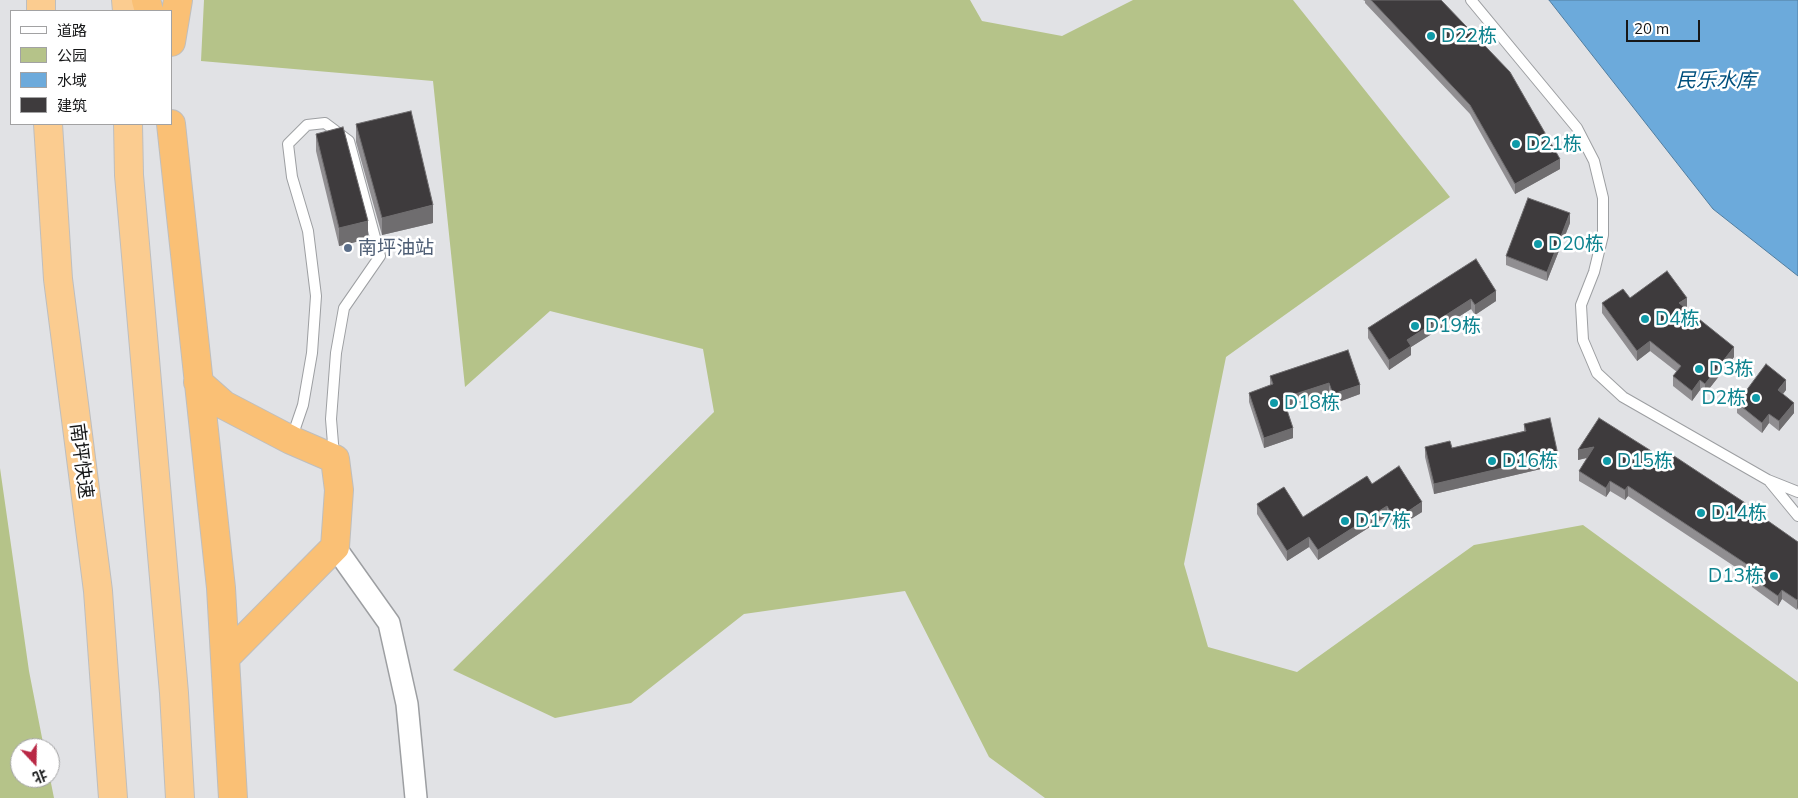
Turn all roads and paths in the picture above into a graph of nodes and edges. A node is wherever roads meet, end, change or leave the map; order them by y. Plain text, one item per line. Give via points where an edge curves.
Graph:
1 (178, 0) edge
2 (1472, 0) edge
3 (172, 36) edge
4 (48, 125) edge
5 (128, 125) edge
6 (171, 125) edge
7 (198, 382) junction
8 (291, 440) junction
9 (335, 459) junction
10 (1768, 480) junction
11 (1798, 492) edge
12 (1798, 516) edge
13 (335, 547) junction
14 (225, 658) junction
15 (113, 798) edge
16 (180, 798) edge
17 (233, 798) edge
18 (416, 798) edge

1 - 3 highway
2 - 10 lane via 1577,128 1594,161 1604,198 1603,235 1594,272 1581,305 1583,340 1597,373 1623,397
4 - 15 highway, 南坪快速 via 58,279 98,591
5 - 16 highway via 129,175 174,694
6 - 7 highway
7 - 8 highway via 224,405
7 - 14 highway via 221,588
8 - 9 highway
8 - 9 lane via 312,353 316,296 308,231 292,178 288,144 307,125 325,123 349,141 380,256 344,308 336,353 331,419
9 - 13 highway via 339,490
10 - 11 lane
10 - 12 lane
13 - 14 highway
13 - 18 street via 389,623 407,704
14 - 17 highway

